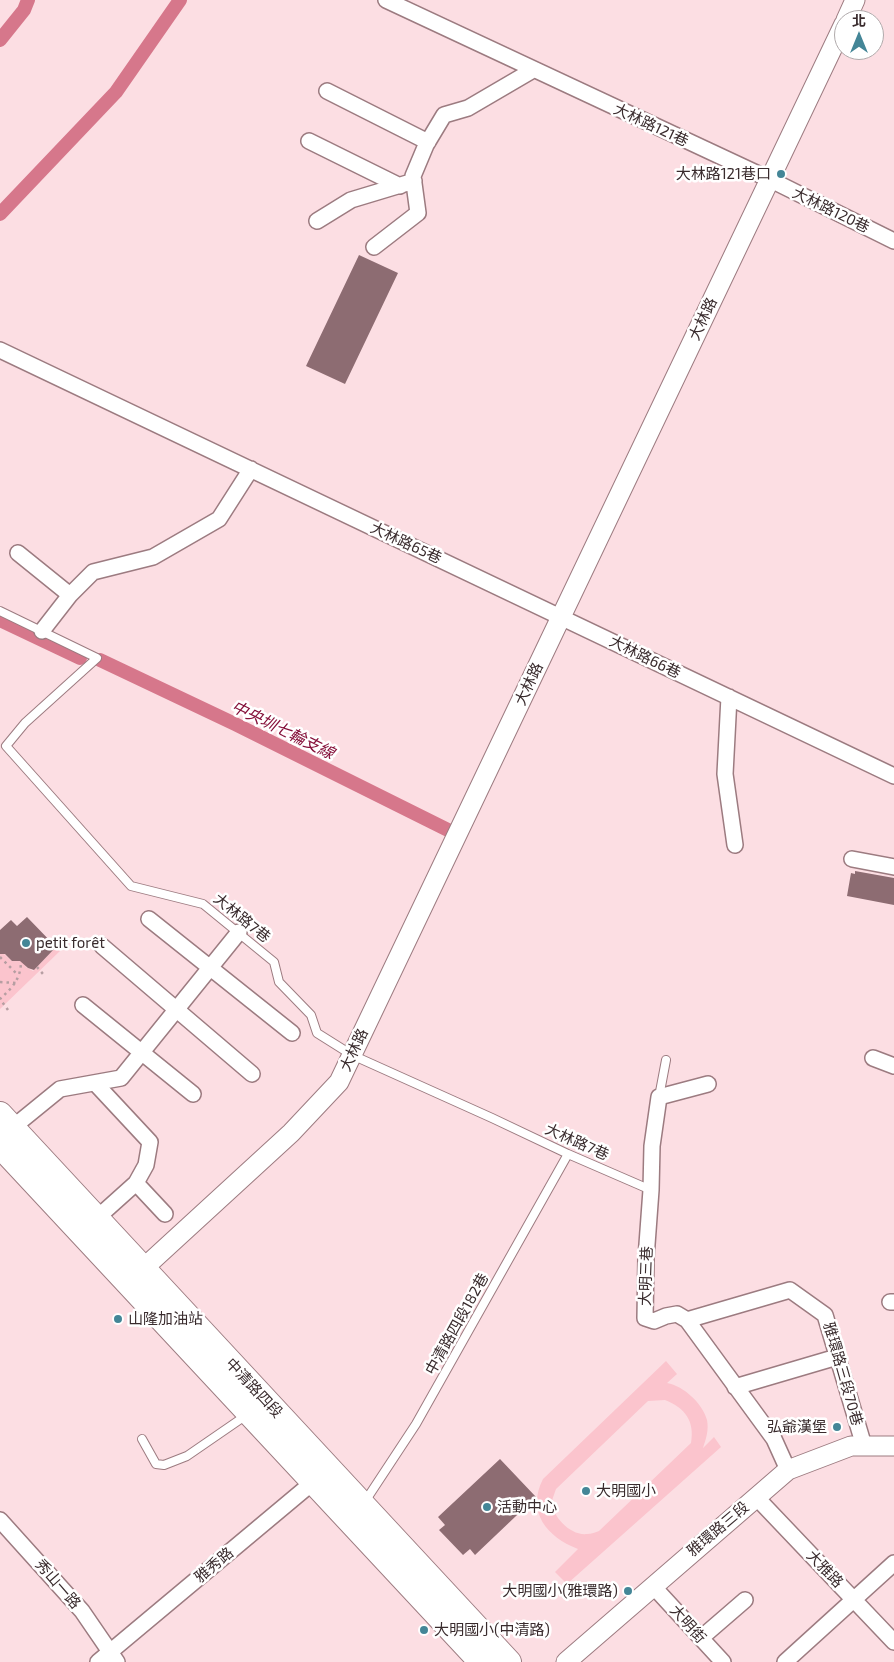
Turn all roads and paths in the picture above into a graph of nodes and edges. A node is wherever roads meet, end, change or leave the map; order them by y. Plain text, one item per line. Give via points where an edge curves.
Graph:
1 (386, 0) edge
2 (834, 45) edge
3 (533, 70) junction
4 (328, 91) dead end
5 (309, 141) dead end
6 (428, 142) junction
7 (769, 179) junction
8 (407, 183) junction
9 (317, 221) dead end
10 (894, 241) edge
11 (374, 247) dead end
12 (0, 350) edge
13 (251, 469) junction
14 (18, 552) dead end
15 (70, 595) junction
16 (0, 610) edge
17 (561, 616) junction
18 (42, 630) junction
19 (729, 697) junction
20 (894, 776) edge
21 (735, 845) dead end
22 (852, 859) dead end
23 (894, 866) edge
24 (149, 919) dead end
25 (239, 932) junction
26 (102, 946) dead end
27 (0, 956) edge
28 (21, 962) dead end
29 (37, 967) dead end
30 (210, 968) junction
31 (44, 974) dead end
32 (18, 975) junction
33 (0, 982) edge
34 (17, 983) junction
35 (83, 1005) dead end
36 (176, 1009) junction
37 (8, 1010) dead end
38 (292, 1033) dead end
39 (141, 1052) junction
40 (352, 1055) junction
41 (873, 1058) dead end
42 (666, 1060) dead end
43 (894, 1066) edge
44 (252, 1074) dead end
45 (95, 1084) junction
46 (708, 1084) dead end
47 (194, 1094) dead end
48 (659, 1097) junction
49 (3, 1131) edge
50 (568, 1154) junction
51 (136, 1183) junction
52 (651, 1190) junction
53 (165, 1214) dead end
54 (97, 1218) junction
55 (136, 1276) junction
56 (687, 1320) junction
57 (837, 1357) junction
58 (735, 1387) junction
59 (250, 1413) junction
60 (142, 1439) dead end
61 (864, 1446) junction
62 (894, 1446) edge
63 (788, 1470) junction
64 (321, 1475) junction
65 (756, 1497) junction
66 (363, 1504) junction
67 (0, 1520) edge
68 (894, 1563) edge
69 (653, 1586) junction
70 (745, 1600) dead end
71 (854, 1600) junction
72 (700, 1638) junction
73 (894, 1642) edge
74 (114, 1657) edge
75 (721, 1661) edge
76 (98, 1662) edge
77 (481, 1662) edge
78 (509, 1662) edge
79 (566, 1662) edge
80 (785, 1662) edge

1 - 3 street, 大林路121巷
2 - 7 street, 大林路
3 - 6 street via 468,108 444,115
3 - 7 street, 大林路121巷
4 - 6 street
5 - 8 street
6 - 8 street
7 - 10 street, 大林路120巷
7 - 17 street, 大林路
8 - 9 street via 351,200
8 - 11 street via 418,213
12 - 13 street, 大林路65巷
13 - 15 street via 219,520 153,557 93,572
13 - 17 street, 大林路65巷
14 - 15 street
15 - 18 street
16 - 18 lane, 大林路7巷
17 - 19 street, 大林路66巷
17 - 40 street, 大林路
18 - 25 lane, 大林路7巷 via 97,658 25,723 6,746 130,886 203,904
19 - 20 street, 大林路66巷
19 - 21 street via 725,774
22 - 23 street
24 - 30 street
25 - 30 street
25 - 40 lane, 大林路7巷 via 274,962 279,982 311,1015 317,1033
26 - 36 street
27 - 32 path
28 - 32 path
29 - 31 path
30 - 36 street
30 - 38 street
32 - 34 path
33 - 34 path
34 - 37 path via 0,999
35 - 39 street
36 - 39 street
36 - 44 street
39 - 45 street via 121,1078
39 - 47 street
40 - 50 lane, 大林路7巷
40 - 55 street, 大林路 via 339,1082 291,1133
41 - 43 street
42 - 48 lane, 大明三巷
45 - 49 street via 60,1089
45 - 51 street via 150,1142 146,1165
46 - 48 street
48 - 52 street, 大明三巷 via 652,1146
49 - 54 main road, 中清路四段
49 - 55 main road, 中清路四段
50 - 52 lane, 大林路7巷
50 - 66 lane, 中清路四段182巷 via 416,1424
51 - 53 street
51 - 54 street
52 - 56 street, 大明三巷 via 645,1318 654,1321 677,1314
54 - 55 main road, 中清路四段
55 - 59 main road, 中清路四段
55 - 64 main road, 中清路四段
56 - 57 street, 雅環路三段70巷 via 790,1290 825,1315
56 - 58 street
57 - 58 street
57 - 61 street, 雅環路三段70巷
58 - 63 street via 774,1439
59 - 60 lane via 187,1456 164,1465 156,1464
59 - 64 main road, 中清路四段
61 - 62 street, 雅環路三段
61 - 63 street, 雅環路三段 via 851,1446
63 - 65 street, 雅環路三段
64 - 66 main road, 中清路四段
64 - 74 street, 雅秀路
64 - 77 main road, 中清路四段
65 - 69 street, 雅環路三段
65 - 71 street, 大雅路
66 - 78 main road, 中清路四段
67 - 74 street, 秀山一路 via 82,1610
68 - 71 street
69 - 72 street, 大明街
69 - 79 street, 雅環路三段
70 - 72 street
71 - 73 street, 大雅路
71 - 80 street
72 - 75 street, 大明街
74 - 76 street, 雅秀路

